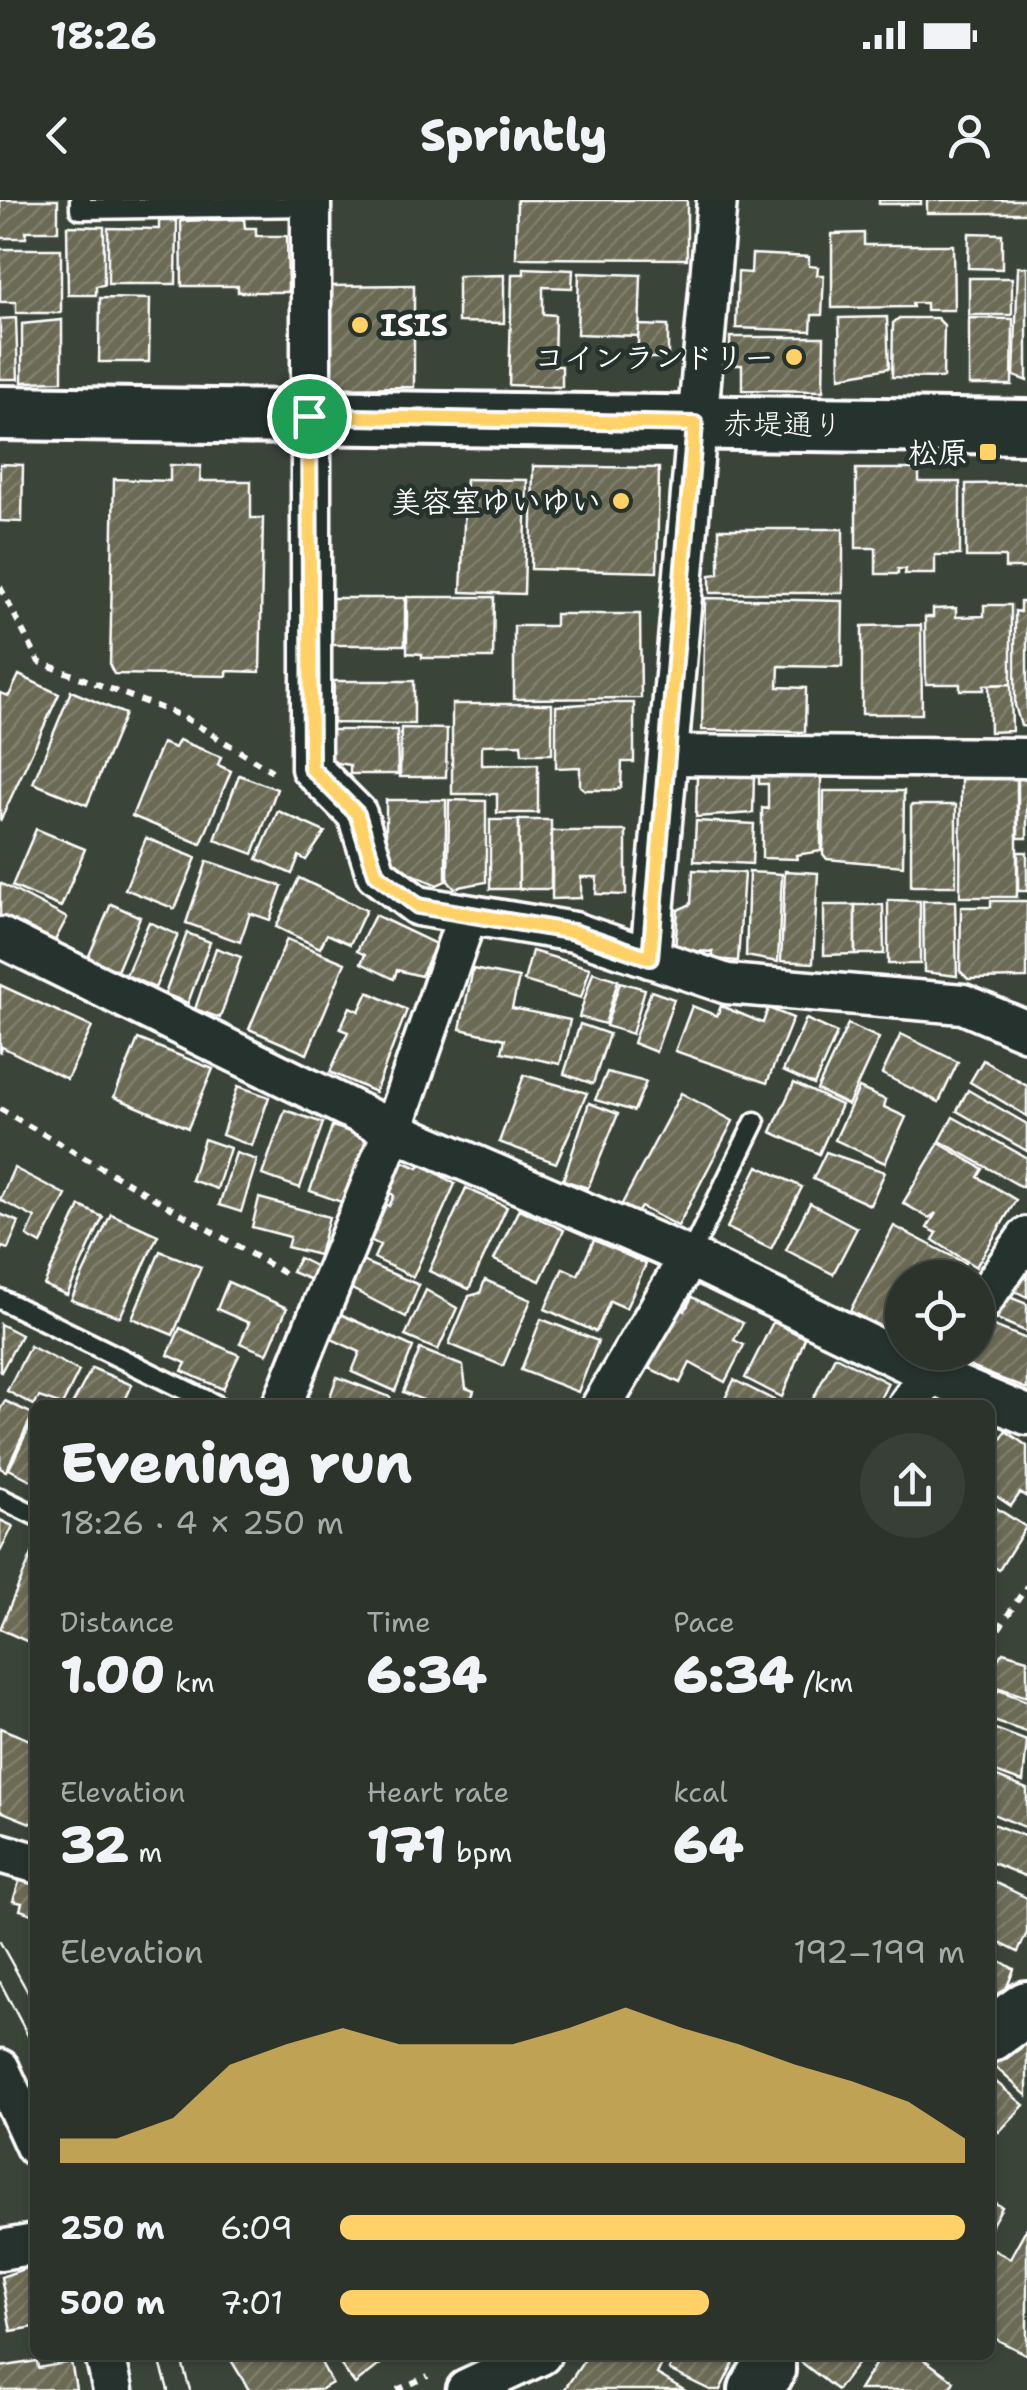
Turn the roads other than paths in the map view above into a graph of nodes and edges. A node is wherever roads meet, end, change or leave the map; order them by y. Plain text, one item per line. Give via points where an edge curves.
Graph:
1 (80, 200) edge
2 (717, 200) edge
3 (311, 203) edge
4 (0, 413) edge
5 (309, 416) junction
6 (695, 424) junction
7 (1027, 427) edge
8 (670, 755) junction
9 (1027, 758) edge
10 (467, 916) junction
11 (0, 937) edge
12 (650, 958) junction
13 (1027, 1031) edge
14 (756, 1122) dead end
15 (393, 1130) junction
16 (1027, 1236) edge
17 (689, 1257) junction
18 (995, 1282) edge
19 (0, 1299) edge
20 (885, 1340) edge
21 (933, 1370) edge
22 (950, 1370) edge
23 (206, 1400) edge
24 (284, 1400) edge
25 (605, 1400) edge
26 (912, 1400) edge
27 (1027, 1415) edge
28 (0, 1498) edge
29 (30, 1512) edge
30 (0, 1853) edge
31 (30, 1862) edge
32 (0, 2069) edge
33 (30, 2135) edge
34 (30, 2245) edge
35 (0, 2250) edge
36 (106, 2360) edge
37 (530, 2360) edge
38 (114, 2390) edge
39 (466, 2390) edge

1 - 3 lane via 80,208
2 - 6 street
3 - 5 street
4 - 5 main road, 赤堤通り
5 - 6 main road, 赤堤通り
5 - 10 street via 311,768 357,814 376,874 418,906
6 - 7 main road, 赤堤通り
6 - 8 street
8 - 9 street
8 - 12 street
10 - 12 street via 574,932
10 - 15 street
11 - 15 street
12 - 13 street via 728,984 962,1004
14 - 17 lane
15 - 17 street
15 - 24 street
16 - 18 street
17 - 20 street
17 - 25 street
19 - 23 lane
21 - 26 street
22 - 27 street
28 - 29 lane
30 - 31 street
32 - 33 street
34 - 35 street
36 - 38 street
37 - 39 street

